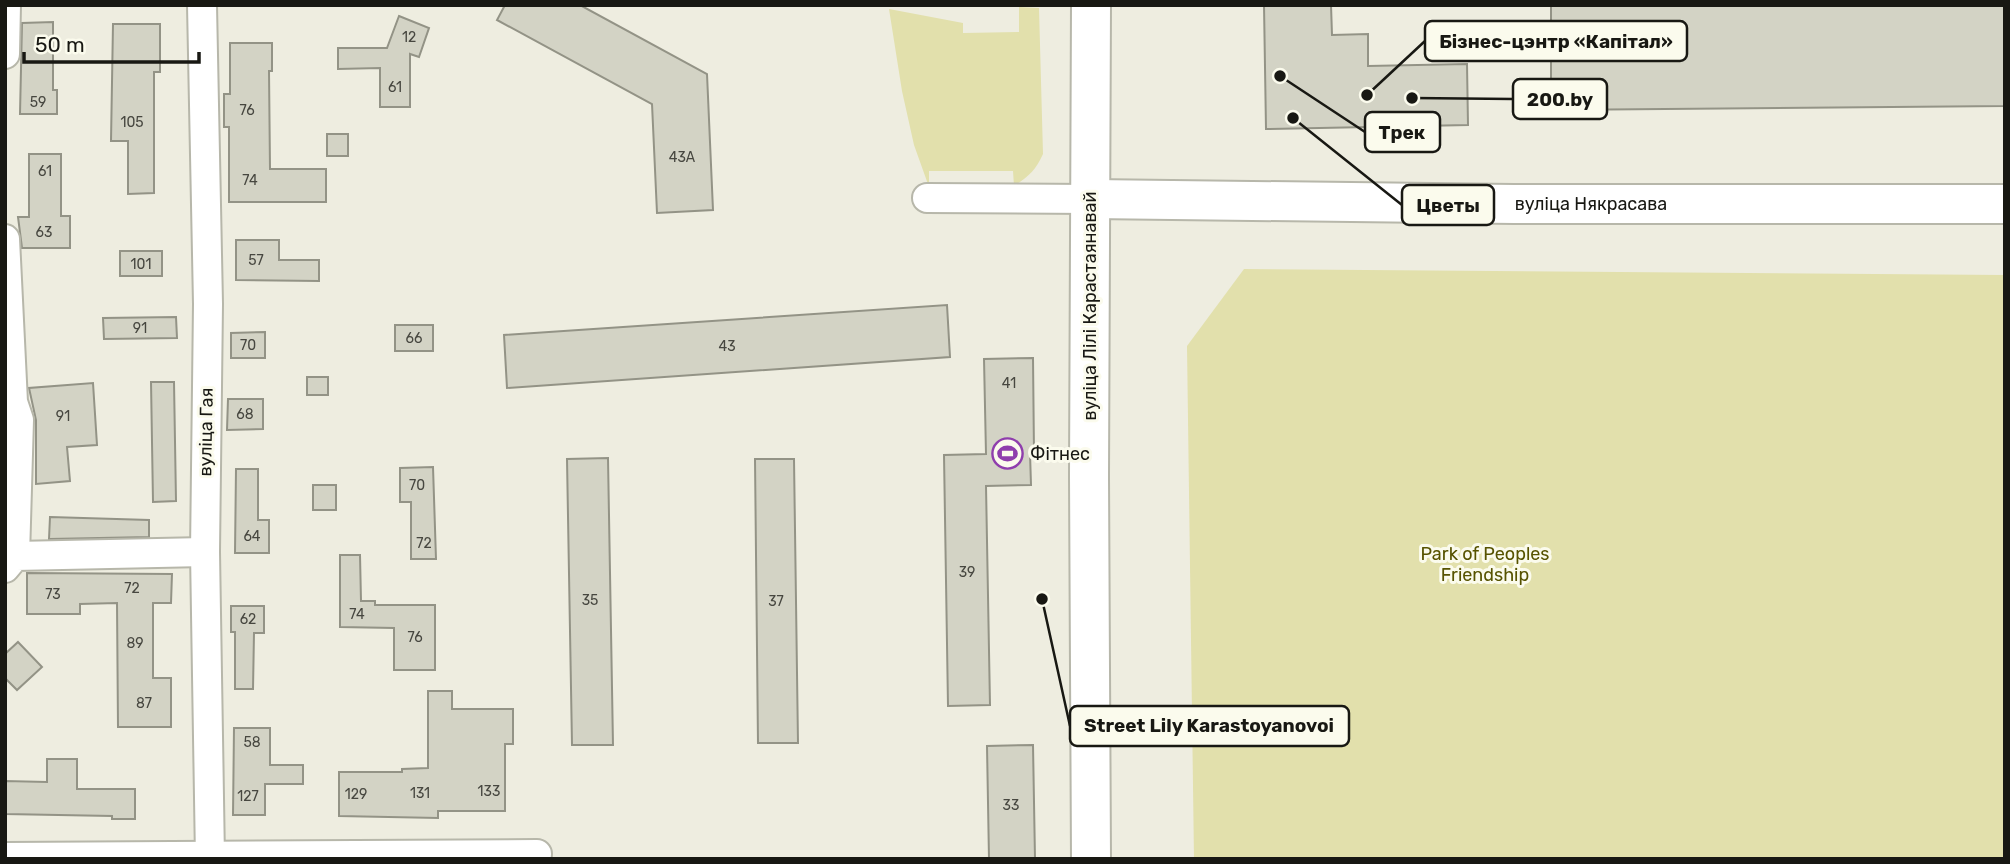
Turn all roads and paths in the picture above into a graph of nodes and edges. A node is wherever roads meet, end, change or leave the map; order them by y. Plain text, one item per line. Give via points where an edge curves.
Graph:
1 (6, 5) edge
2 (202, 5) edge
3 (1091, 5) edge
4 (5, 54) edge
5 (927, 198) dead end
6 (1091, 199) junction
7 (2005, 204) edge
8 (5, 239) edge
9 (9, 402) edge
10 (205, 552) junction
11 (10, 562) edge
12 (537, 854) dead end
13 (5, 857) edge
14 (210, 858) edge
15 (1091, 859) edge

1 - 4 street
2 - 10 street, вуліца Гая via 208,304
3 - 6 main road, вуліца Лілі Карастаянавай
5 - 6 street
6 - 7 main road, вуліца Някрасава
6 - 15 main road, вуліца Лілі Карастаянавай
8 - 9 street
9 - 11 street via 19,420
10 - 11 street
10 - 14 street, вуліца Гая
12 - 14 street
13 - 14 street

